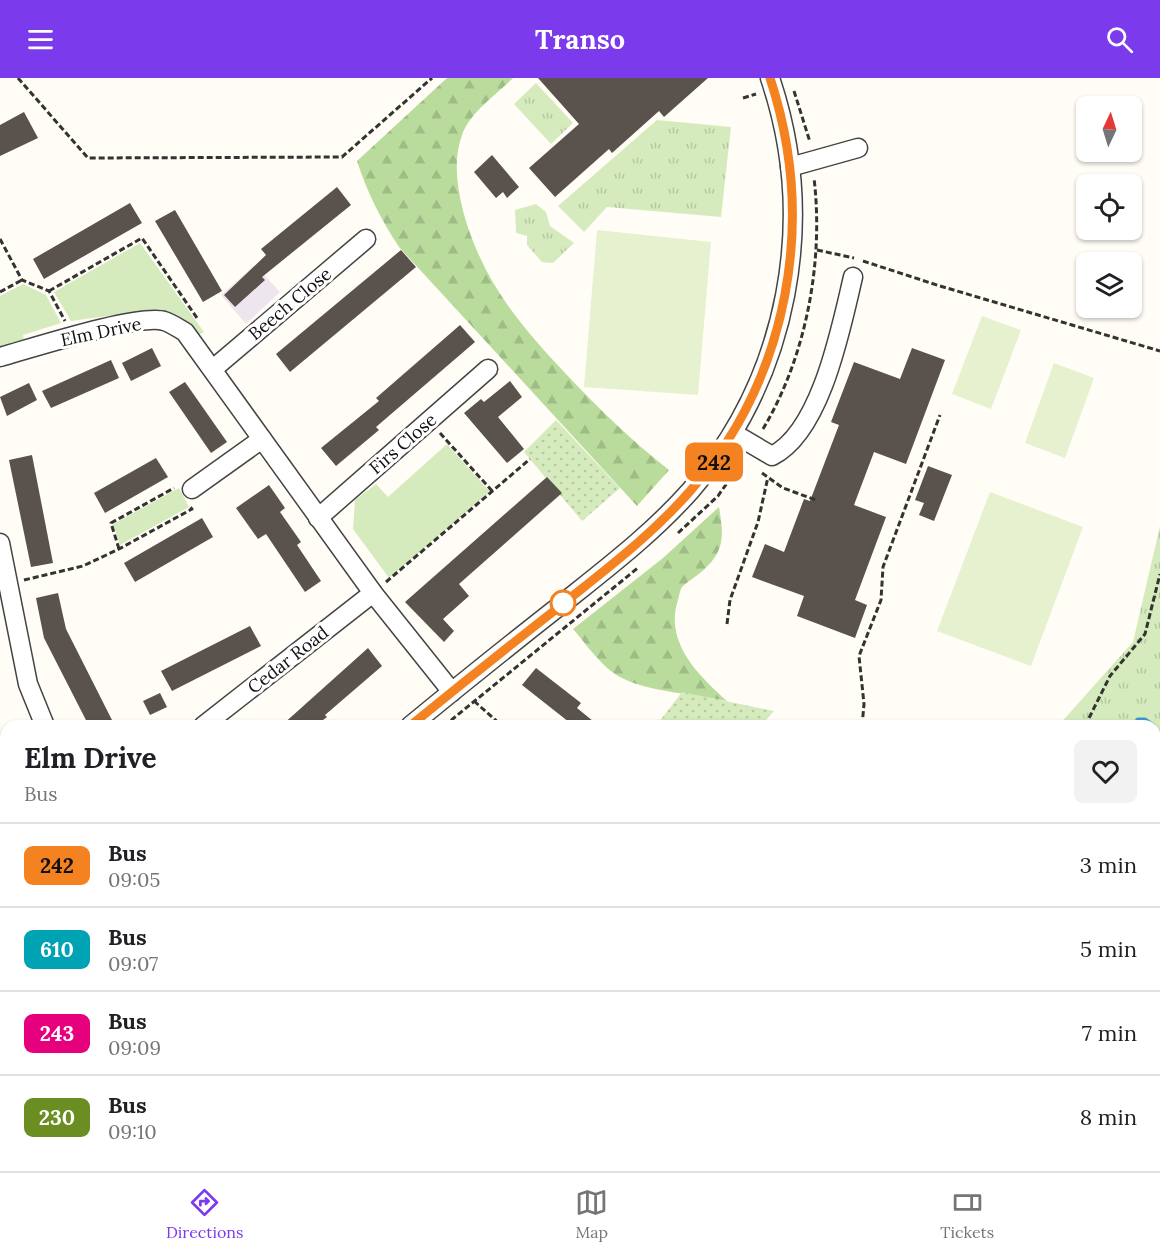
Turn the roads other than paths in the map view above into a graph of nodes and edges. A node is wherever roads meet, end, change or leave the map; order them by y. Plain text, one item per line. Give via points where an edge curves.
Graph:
1 (762, 82) edge
2 (858, 148) dead end
3 (790, 167) junction
4 (366, 239) dead end
5 (853, 277) dead end
6 (0, 357) edge
7 (213, 369) junction
8 (488, 369) dead end
9 (733, 433) junction
10 (262, 439) junction
11 (186, 492) road end
12 (318, 518) junction
13 (0, 543) edge
14 (373, 593) junction
15 (452, 692) junction
16 (43, 720) edge
17 (211, 720) edge
18 (417, 720) edge

1 - 3 street
2 - 3 street
3 - 9 street via 794,234 787,291 764,371
4 - 7 street, Beech Close
5 - 9 street via 837,344 808,422 782,451 772,456
6 - 7 street, Elm Drive via 73,336 163,320 185,332
7 - 10 street, Elm Drive
8 - 12 street, Firs Close
9 - 15 street via 690,491 634,547
10 - 11 street
10 - 12 street, Elm Drive
12 - 14 street, Elm Drive
13 - 16 street via 28,684
14 - 15 street, Elm Drive
14 - 17 street, Cedar Road
15 - 18 street

